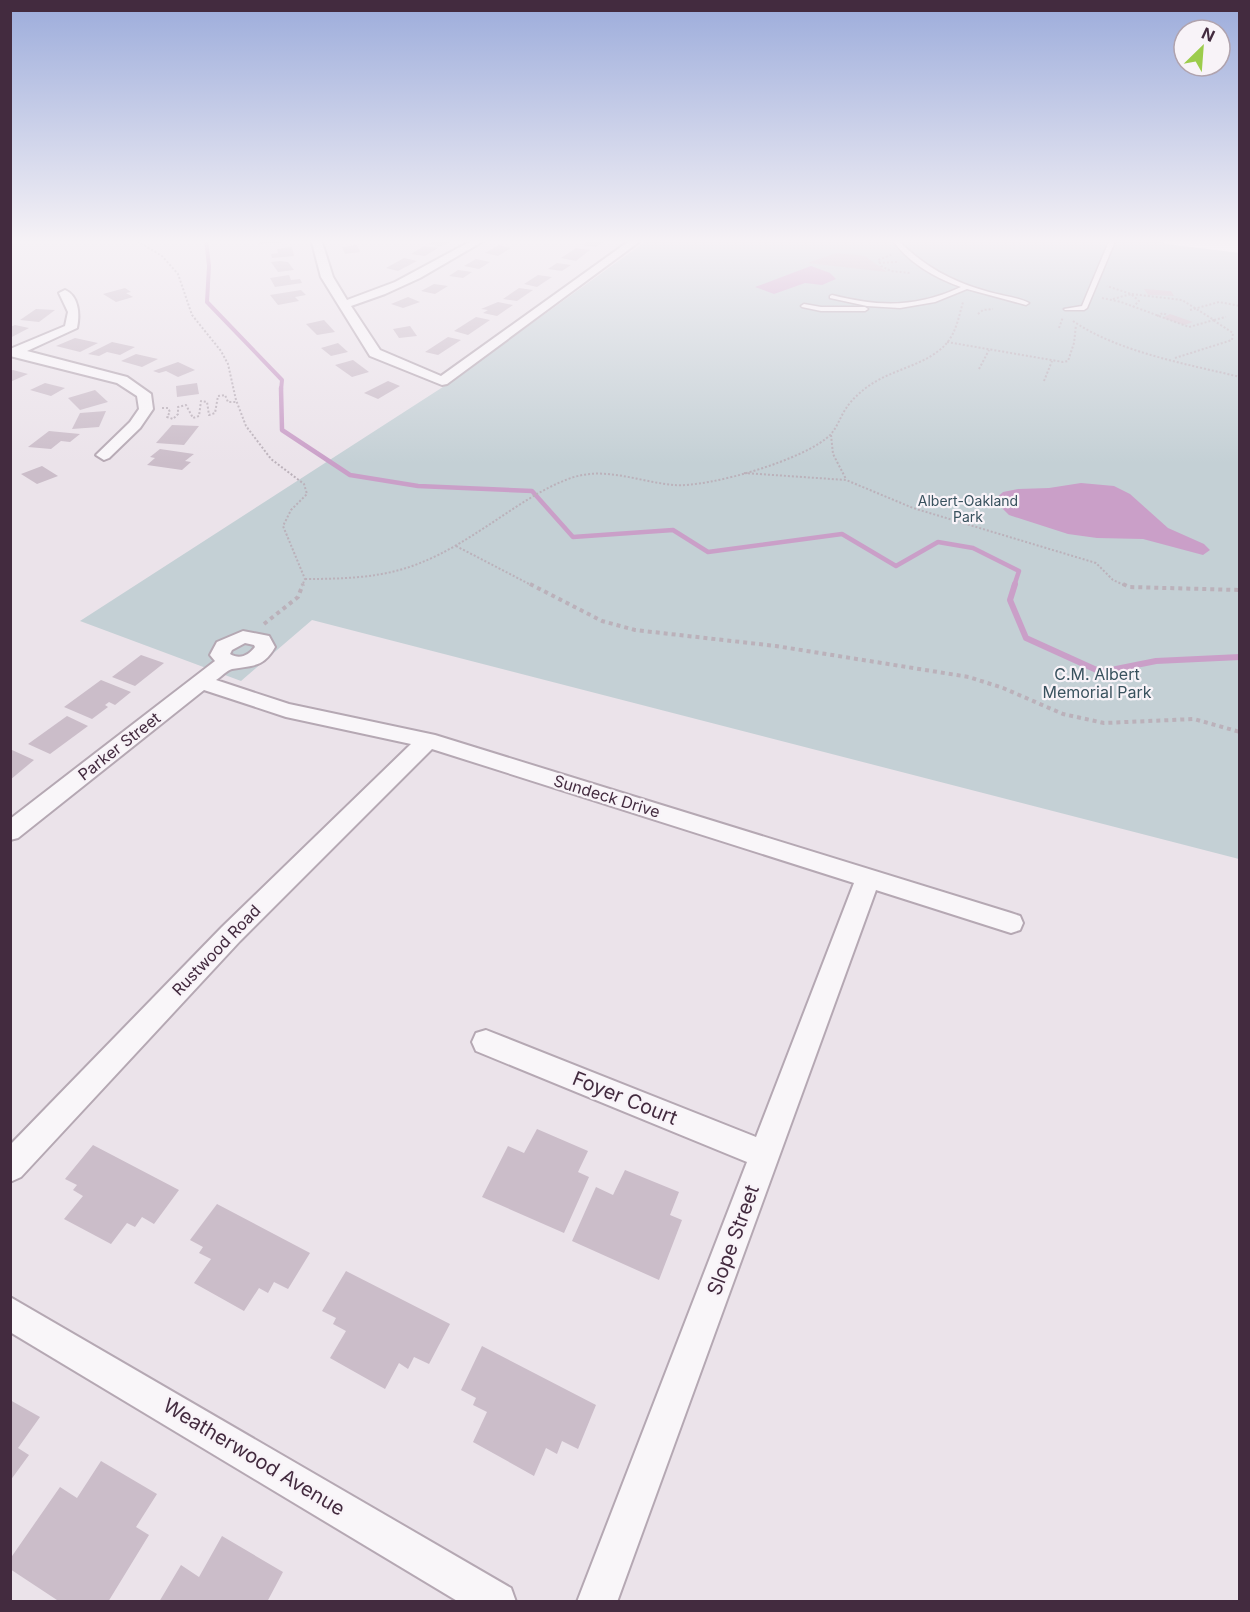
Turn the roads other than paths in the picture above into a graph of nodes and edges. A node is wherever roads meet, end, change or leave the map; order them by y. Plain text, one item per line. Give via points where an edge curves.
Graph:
1 (74, 314) edge
2 (351, 314) edge
3 (534, 314) edge
4 (12, 353) edge
5 (104, 455) dead end
6 (227, 662) dead end
7 (200, 682) junction
8 (428, 740) junction
9 (10, 832) edge
10 (868, 878) junction
11 (1011, 922) dead end
12 (486, 1042) dead end
13 (764, 1155) junction
14 (10, 1167) edge
15 (10, 1313) edge
16 (497, 1602) edge
17 (597, 1602) edge

1 - 4 street via 71,328
2 - 3 street via 375,353 442,381
4 - 5 street via 122,380 144,394 146,409
6 - 7 street, Parker Street
7 - 8 street, Sundeck Drive via 286,710
7 - 9 street, Parker Street
8 - 10 street, Sundeck Drive
8 - 14 street, Rustwood Road via 231,934
10 - 11 street, Sundeck Drive
10 - 13 street, Slope Street
12 - 13 street, Foyer Court
13 - 17 street, Slope Street
15 - 16 street, Weatherwood Avenue

